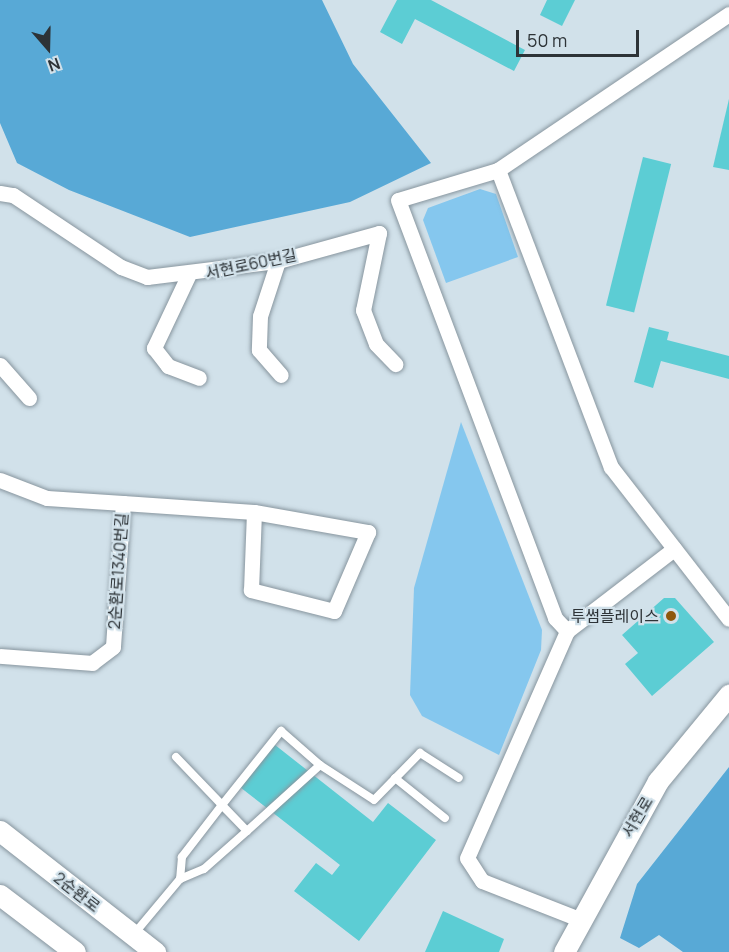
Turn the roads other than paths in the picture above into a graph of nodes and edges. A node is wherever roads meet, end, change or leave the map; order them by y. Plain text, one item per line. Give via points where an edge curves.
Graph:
1 (729, 14) edge
2 (498, 170) junction
3 (0, 193) edge
4 (278, 261) junction
5 (188, 276) junction
6 (395, 363) dead end
7 (0, 365) edge
8 (281, 375) dead end
9 (199, 378) dead end
10 (29, 398) dead end
11 (0, 480) edge
12 (123, 503) junction
13 (254, 512) junction
14 (674, 549) junction
15 (729, 619) edge
16 (567, 631) junction
17 (0, 656) edge
18 (729, 695) edge
19 (176, 757) dead end
20 (320, 765) junction
21 (395, 778) junction
22 (459, 778) dead end
23 (222, 805) junction
24 (445, 818) dead end
25 (0, 831) edge
26 (247, 831) junction
27 (180, 879) junction
28 (0, 895) edge
29 (579, 919) junction
30 (133, 935) junction
31 (75, 952) edge
32 (155, 952) edge
33 (564, 952) edge

1 - 2 street
2 - 14 street via 611,467
2 - 16 street via 398,200 555,618
3 - 5 street, 서현로60번길 via 13,195 121,267 147,277
4 - 5 street, 서현로60번길
4 - 6 street, 서현로60번길 via 379,233 363,310 376,344
4 - 8 street via 260,316 259,350
5 - 9 street via 154,348 168,366
7 - 10 street
11 - 12 street, 2순환로1340번길 via 47,498
12 - 13 street
12 - 17 street, 2순환로1340번길 via 113,647 92,663
13 - 13 street via 368,532 334,611 251,591
14 - 15 street
14 - 16 street
16 - 29 street via 467,858 482,881
18 - 29 street, 서현로 via 658,781
19 - 23 lane
20 - 21 lane via 374,800
20 - 23 lane via 281,731
20 - 26 lane
21 - 22 lane via 420,753
21 - 24 lane
23 - 26 lane
23 - 27 lane via 182,857
25 - 30 street, 2순환로
26 - 27 lane via 204,869
27 - 30 lane
28 - 31 street
29 - 33 street, 서현로
30 - 32 street, 2순환로

